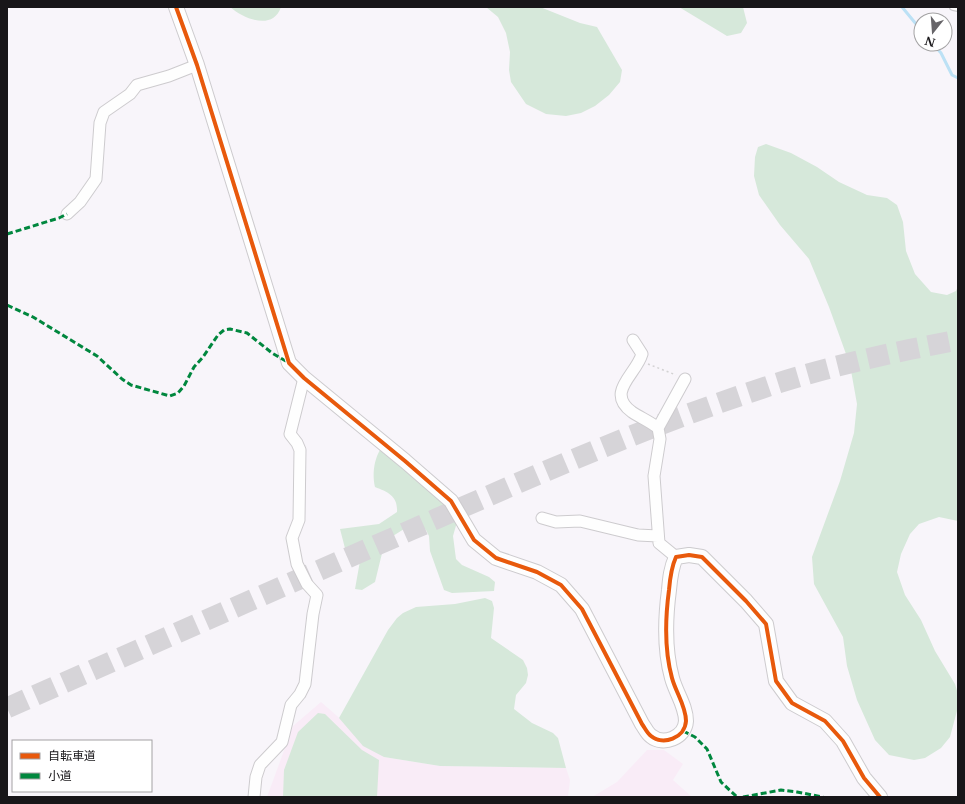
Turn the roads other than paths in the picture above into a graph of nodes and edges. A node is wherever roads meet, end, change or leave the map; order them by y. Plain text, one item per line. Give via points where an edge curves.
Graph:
1 (176, 7) edge
2 (953, 7) edge
3 (958, 8) edge
4 (197, 65) junction
5 (67, 214) dead end
6 (633, 340) dead end
7 (304, 378) junction
8 (685, 379) road end
9 (658, 428) junction
10 (542, 518) dead end
11 (658, 536) junction
12 (676, 557) junction
13 (254, 797) edge
14 (880, 797) edge

1 - 4 street
2 - 3 lane
4 - 5 street via 137,85 130,94 104,112 100,124 96,179 80,202
4 - 7 street via 289,363
6 - 9 street via 642,354 622,388 623,405
7 - 12 street via 451,501 474,540 496,558 537,572 561,585 582,609 642,724 652,737 665,741 675,738 683,731 686,722 684,707 672,679 666,645 665,620 672,566
7 - 13 street via 290,434 300,450 299,520 292,538 296,564 307,584 317,595 316,606 305,684 290,705 282,742 260,764
8 - 9 street
9 - 11 street via 660,439 654,476
10 - 11 street via 556,522 580,521 638,535
11 - 12 street via 659,543
12 - 14 street via 702,556 766,624 776,681 792,703 825,721 843,741 864,778

